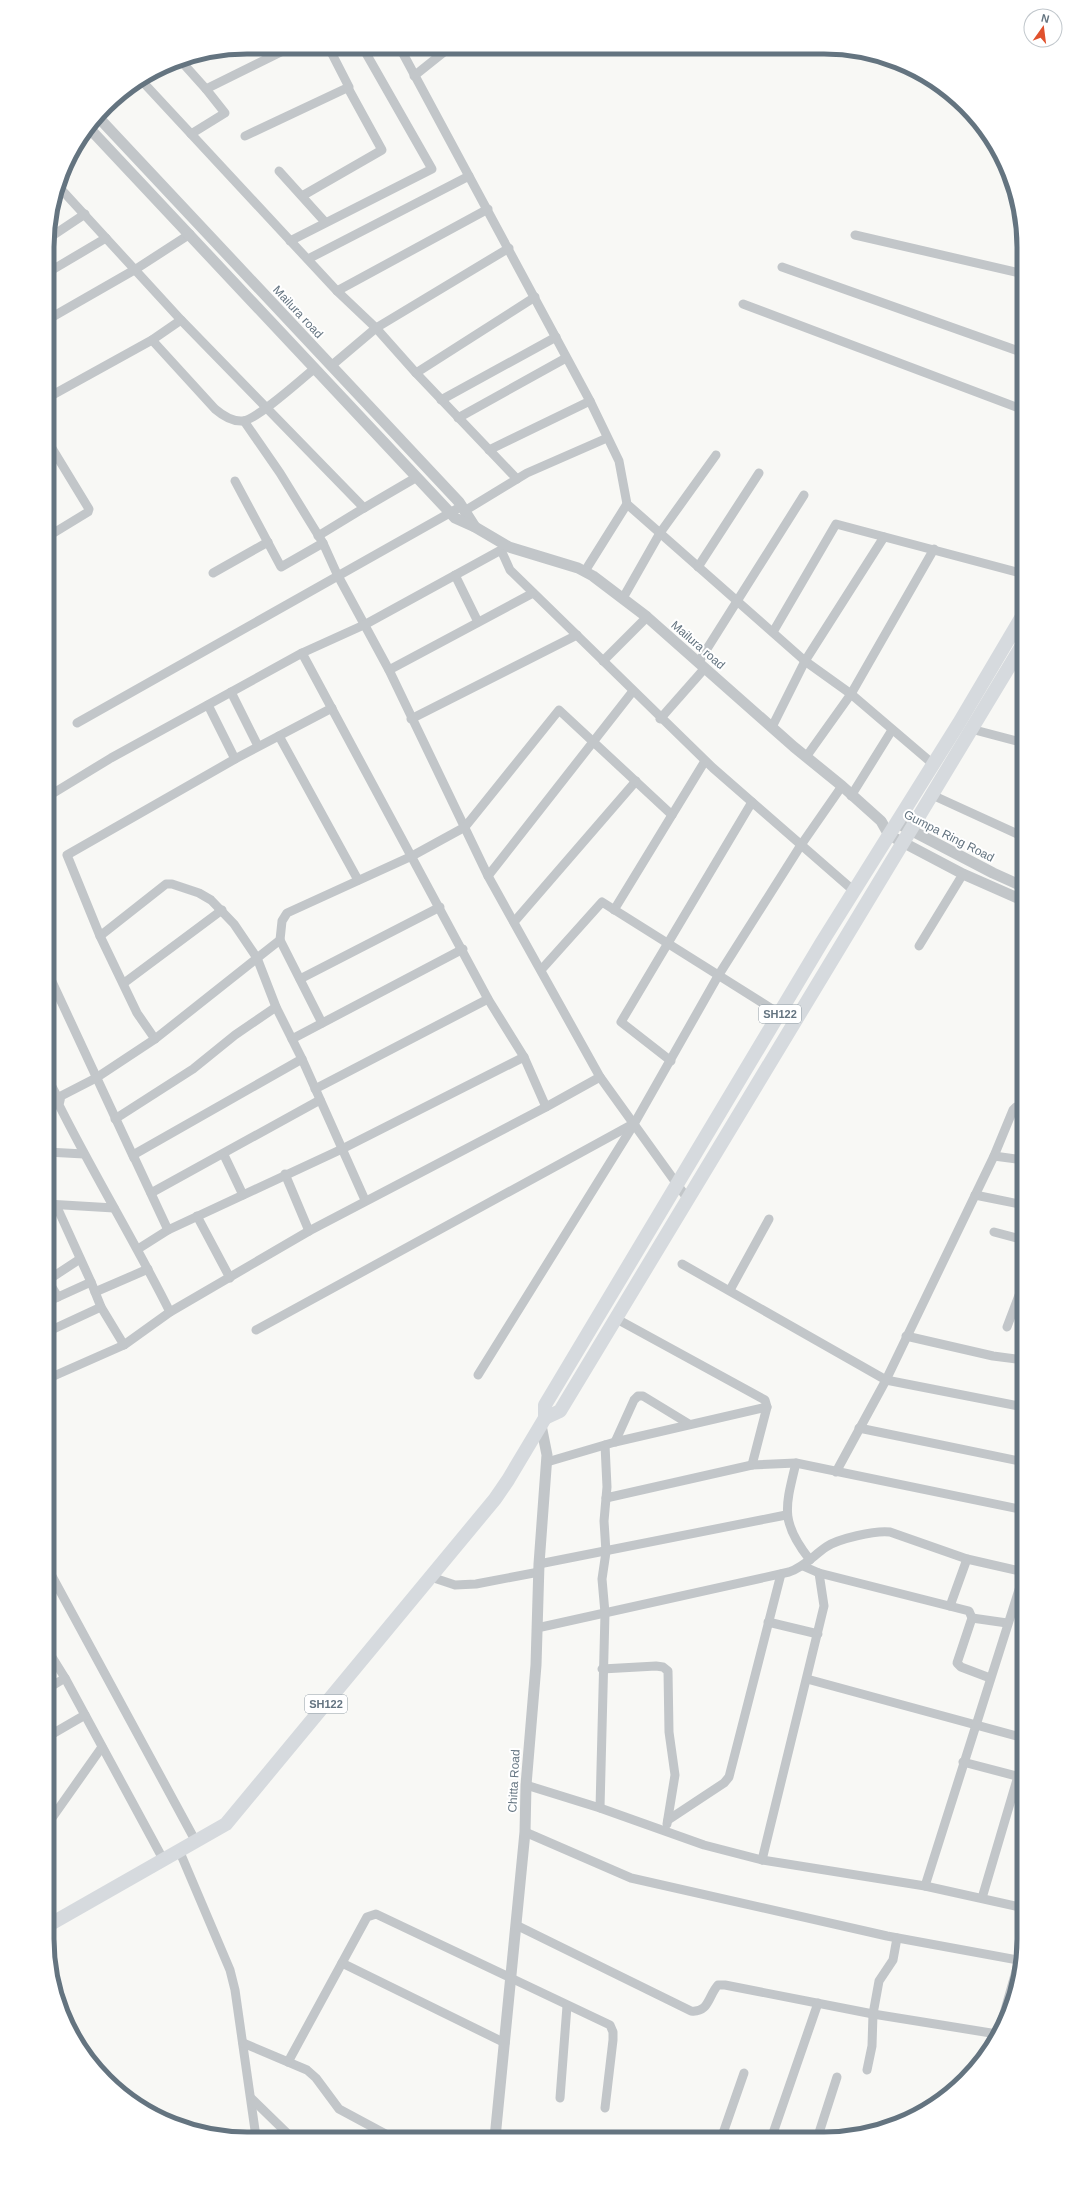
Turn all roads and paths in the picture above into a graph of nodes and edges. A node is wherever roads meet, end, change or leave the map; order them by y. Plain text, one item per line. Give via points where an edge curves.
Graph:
1 (277, 54) edge
2 (332, 54) edge
3 (366, 54) edge
4 (403, 54) edge
5 (442, 54) edge
6 (184, 64) edge
7 (414, 76) junction
8 (144, 83) edge
9 (348, 88) junction
10 (206, 89) junction
11 (101, 121) edge
12 (92, 131) edge
13 (191, 134) junction
14 (245, 136) dead end
15 (280, 171) dead end
16 (470, 176) junction
17 (63, 191) edge
18 (302, 196) junction
19 (488, 209) junction
20 (85, 214) junction
21 (325, 222) junction
22 (55, 231) edge
23 (190, 234) junction
24 (855, 236) dead end
25 (106, 238) junction
26 (290, 240) junction
27 (509, 248) junction
28 (308, 259) junction
29 (782, 267) dead end
30 (136, 268) junction
31 (54, 269) edge
32 (1017, 272) edge
33 (337, 290) junction
34 (535, 297) junction
35 (744, 304) dead end
36 (54, 316) edge
37 (182, 320) junction
38 (376, 328) junction
39 (556, 337) junction
40 (152, 340) junction
41 (1017, 351) edge
42 (566, 358) junction
43 (331, 366) junction
44 (315, 368) junction
45 (416, 373) junction
46 (54, 394) edge
47 (441, 400) junction
48 (590, 401) junction
49 (266, 407) junction
50 (1017, 407) edge
51 (458, 418) junction
52 (244, 421) junction
53 (607, 438) junction
54 (489, 450) junction
55 (54, 452) edge
56 (716, 455) dead end
57 (760, 473) dead end
58 (417, 477) junction
59 (517, 479) junction
60 (235, 482) dead end
61 (804, 495) dead end
62 (626, 504) junction
63 (364, 508) junction
64 (464, 508) junction
65 (450, 513) junction
66 (475, 527) junction
67 (54, 533) edge
68 (660, 533) junction
69 (884, 537) junction
70 (320, 539) junction
71 (268, 542) junction
72 (503, 547) junction
73 (934, 549) junction
74 (698, 566) junction
75 (585, 571) junction
76 (1017, 572) edge
77 (213, 573) dead end
78 (337, 574) junction
79 (455, 575) junction
80 (534, 593) junction
81 (623, 598) junction
82 (738, 601) junction
83 (647, 617) junction
84 (478, 622) junction
85 (366, 624) junction
86 (1017, 625) edge
87 (773, 632) junction
88 (577, 635) junction
89 (302, 653) junction
90 (1017, 653) edge
91 (603, 661) junction
92 (805, 661) junction
93 (702, 665) junction
94 (389, 670) junction
95 (633, 691) junction
96 (230, 692) junction
97 (851, 694) junction
98 (208, 705) junction
99 (332, 708) junction
100 (660, 718) junction
101 (411, 719) junction
102 (76, 723) dead end
103 (772, 728) junction
104 (971, 729) junction
105 (892, 730) junction
106 (280, 736) junction
107 (594, 741) junction
108 (1017, 741) edge
109 (258, 746) junction
110 (806, 757) junction
111 (235, 759) junction
112 (705, 761) junction
113 (933, 764) junction
114 (636, 781) junction
115 (842, 786) junction
116 (54, 793) edge
117 (930, 794) junction
118 (851, 796) junction
119 (752, 802) junction
120 (672, 815) junction
121 (882, 821) junction
122 (896, 823) junction
123 (466, 827) junction
124 (909, 830) junction
125 (1017, 834) edge
126 (889, 835) junction
127 (902, 842) junction
128 (801, 845) junction
129 (412, 856) junction
130 (964, 874) junction
131 (488, 876) junction
132 (358, 880) junction
133 (1017, 884) edge
134 (854, 890) junction
135 (1017, 898) edge
136 (440, 907) junction
137 (222, 910) junction
138 (614, 910) junction
139 (514, 922) junction
140 (100, 936) junction
141 (280, 940) junction
142 (667, 943) junction
143 (919, 946) dead end
144 (463, 949) junction
145 (257, 958) junction
146 (540, 970) junction
147 (718, 976) junction
148 (300, 979) junction
149 (124, 983) junction
150 (54, 986) edge
151 (488, 999) junction
152 (276, 1007) junction
153 (780, 1014) junction
154 (322, 1023) junction
155 (292, 1038) junction
156 (155, 1039) junction
157 (524, 1057) junction
158 (302, 1059) junction
159 (671, 1061) junction
160 (600, 1077) junction
161 (96, 1078) junction
162 (315, 1089) junction
163 (54, 1090) edge
164 (59, 1100) junction
165 (320, 1100) junction
166 (546, 1107) junction
167 (1017, 1108) edge
168 (115, 1119) junction
169 (634, 1124) junction
170 (342, 1149) junction
171 (54, 1152) edge
172 (84, 1154) junction
173 (224, 1155) junction
174 (994, 1156) junction
175 (134, 1158) junction
176 (1017, 1159) edge
177 (285, 1174) junction
178 (679, 1183) junction
179 (151, 1193) junction
180 (243, 1195) junction
181 (975, 1195) junction
182 (687, 1198) junction
183 (365, 1200) junction
184 (1017, 1204) edge
185 (54, 1205) edge
186 (114, 1208) junction
187 (54, 1209) edge
188 (197, 1216) junction
189 (769, 1219) dead end
190 (168, 1230) junction
191 (309, 1230) junction
192 (994, 1232) dead end
193 (1017, 1238) edge
194 (138, 1249) junction
195 (80, 1259) junction
196 (682, 1264) dead end
197 (148, 1269) junction
198 (54, 1276) edge
199 (230, 1278) junction
200 (91, 1282) junction
201 (54, 1290) edge
202 (730, 1290) junction
203 (95, 1292) junction
204 (58, 1297) junction
205 (54, 1299) edge
206 (1017, 1301) edge
207 (101, 1307) junction
208 (170, 1312) junction
209 (615, 1318) junction
210 (1007, 1327) dead end
211 (54, 1329) edge
212 (256, 1330) dead end
213 (906, 1336) junction
214 (124, 1345) junction
215 (1017, 1359) edge
216 (478, 1375) dead end
217 (54, 1376) edge
218 (886, 1380) junction
219 (1017, 1406) edge
220 (767, 1407) junction
221 (543, 1421) junction
222 (689, 1424) junction
223 (859, 1428) junction
224 (615, 1442) junction
225 (605, 1445) junction
226 (1017, 1461) edge
227 (547, 1462) junction
228 (796, 1463) junction
229 (752, 1465) junction
230 (836, 1472) junction
231 (606, 1498) junction
232 (1017, 1509) edge
233 (786, 1515) junction
234 (606, 1552) junction
235 (967, 1559) junction
236 (806, 1563) junction
237 (539, 1568) junction
238 (1017, 1571) edge
239 (819, 1573) junction
240 (781, 1574) junction
241 (431, 1577) junction
242 (54, 1580) edge
243 (1017, 1594) edge
244 (950, 1606) junction
245 (605, 1613) junction
246 (972, 1618) junction
247 (768, 1622) junction
248 (1007, 1623) junction
249 (537, 1628) junction
250 (818, 1634) junction
251 (54, 1660) edge
252 (602, 1669) junction
253 (66, 1678) junction
254 (990, 1678) junction
255 (807, 1679) junction
256 (54, 1685) edge
257 (85, 1715) junction
258 (974, 1725) junction
259 (54, 1733) edge
260 (1017, 1736) edge
261 (102, 1747) junction
262 (963, 1762) junction
263 (1017, 1776) edge
264 (526, 1785) junction
265 (1017, 1789) edge
266 (600, 1808) junction
267 (54, 1815) edge
268 (668, 1820) junction
269 (666, 1831) junction
270 (525, 1832) junction
271 (195, 1840) junction
272 (179, 1850) junction
273 (163, 1858) junction
274 (762, 1860) junction
275 (925, 1886) junction
276 (982, 1898) junction
277 (1017, 1906) edge
278 (54, 1922) edge
279 (516, 1925) junction
280 (897, 1938) junction
281 (1016, 1960) edge
282 (342, 1963) junction
283 (511, 1978) junction
284 (818, 2003) junction
285 (567, 2006) junction
286 (873, 2014) junction
287 (993, 2032) edge
288 (243, 2043) junction
289 (504, 2043) junction
290 (288, 2062) junction
291 (867, 2070) dead end
292 (744, 2073) dead end
293 (837, 2077) dead end
294 (252, 2098) junction
295 (560, 2098) dead end
296 (605, 2108) dead end
297 (255, 2132) edge
298 (285, 2132) edge
299 (382, 2132) edge
300 (496, 2132) edge
301 (723, 2132) edge
302 (773, 2132) edge
303 (819, 2132) edge

1 - 10 street
2 - 9 street via 349,85
3 - 21 street via 432,169
4 - 7 street
5 - 7 street
6 - 10 street
7 - 16 street
8 - 13 street
9 - 14 street
9 - 18 street via 382,150
10 - 13 street via 225,114
11 - 43 street, Mailura road
12 - 23 street, Mailura road
13 - 26 street
15 - 18 street
16 - 19 street
16 - 28 street
17 - 20 street
18 - 21 street
19 - 27 street
19 - 33 street
20 - 22 street
20 - 25 street
21 - 26 street
23 - 30 street
23 - 44 street, Mailura road
24 - 32 street
25 - 30 street
25 - 31 street
26 - 28 street
27 - 34 street
27 - 38 street
28 - 33 street
29 - 41 street
30 - 36 street
30 - 37 street
33 - 38 street
34 - 39 street
34 - 45 street
35 - 50 street
37 - 40 street
37 - 49 street
38 - 43 street
38 - 45 street
39 - 42 street
39 - 47 street
40 - 46 street
40 - 52 street via 215,409 226,417
42 - 48 street
42 - 51 street
43 - 64 street, Mailura road
44 - 49 street
44 - 58 street, Mailura road
45 - 47 street
47 - 51 street
48 - 53 street
48 - 54 street
49 - 52 street
49 - 63 street
51 - 54 street
52 - 70 street via 280,473
53 - 59 street
53 - 62 street via 619,461
54 - 59 street
55 - 67 street via 89,509
56 - 68 street
57 - 74 street
58 - 63 street
58 - 65 street, Mailura road
59 - 64 street
60 - 71 street
61 - 82 street
62 - 68 street
62 - 75 street
63 - 70 street
64 - 65 street
64 - 66 street, Mailura road
65 - 66 street, Mailura road
65 - 78 street
66 - 72 street, Mailura road
68 - 74 street
68 - 81 street
69 - 73 street
69 - 87 street via 836,524
69 - 92 street
70 - 71 street via 281,567
70 - 78 street
71 - 77 street
72 - 75 street, Mailura road
72 - 79 street
72 - 80 street via 510,570
73 - 76 street
73 - 97 street
74 - 82 street
75 - 81 street, Mailura road
78 - 85 street
78 - 102 street
79 - 84 street
79 - 85 street
80 - 84 street
80 - 88 street
81 - 83 street, Mailura road
82 - 87 street
82 - 93 street
83 - 91 street
83 - 93 street, Mailura road
84 - 94 street
85 - 89 street
85 - 94 street
86 - 113 main road, SH122
87 - 92 street
88 - 91 street
88 - 101 street
89 - 96 street
89 - 99 street
90 - 104 main road
91 - 95 street
92 - 97 street
92 - 103 street
93 - 100 street
93 - 103 street, Mailura road
94 - 101 street
95 - 100 street
95 - 107 street
96 - 98 street
96 - 109 street
97 - 105 street
97 - 110 street
98 - 111 street
98 - 116 street
99 - 106 street
99 - 129 street
100 - 112 street
101 - 123 street
103 - 110 street, Mailura road
104 - 108 street
104 - 117 main road
105 - 113 street
105 - 118 street
106 - 109 street
106 - 132 street
107 - 114 street
107 - 123 street via 559,710
107 - 131 street
109 - 111 street
110 - 115 street, Mailura road
111 - 140 street via 67,855
112 - 119 street
112 - 120 street
113 - 122 main road, SH122
114 - 120 street
114 - 139 street
115 - 118 street, Mailura road
115 - 128 street
117 - 124 main road
117 - 125 street
118 - 121 street, Mailura road
119 - 128 street
119 - 142 street
120 - 138 street
121 - 122 street, Gumpa Ring Road
121 - 126 street
122 - 124 street, Gumpa Ring Road
122 - 126 main road, SH122
123 - 129 street
123 - 131 street
124 - 127 main road
124 - 133 street, Gumpa Ring Road
126 - 127 street
126 - 134 main road, SH122
127 - 130 street
127 - 182 main road
128 - 134 street
128 - 147 street
129 - 132 street
129 - 136 street
130 - 135 street
130 - 143 street
131 - 139 street
132 - 141 street via 287,913 282,921
134 - 153 main road, SH122
136 - 144 street
136 - 148 street
137 - 140 street via 199,893 166,884
137 - 145 street
137 - 149 street
138 - 142 street
138 - 146 street via 602,902
139 - 146 street
140 - 149 street
141 - 145 street
141 - 148 street
142 - 147 street
142 - 159 street via 621,1022
144 - 151 street
144 - 154 street
145 - 152 street
145 - 156 street
146 - 160 street
147 - 153 street
147 - 159 street
148 - 154 street
149 - 156 street via 137,1013
150 - 161 street
151 - 157 street
151 - 162 street
152 - 155 street
152 - 168 street via 235,1035 193,1069
153 - 178 main road, SH122
154 - 155 street
155 - 158 street
156 - 161 street
157 - 166 street
157 - 170 street
158 - 162 street
158 - 175 street via 133,1155
159 - 169 street
160 - 166 street
160 - 169 street
161 - 164 street via 61,1096
161 - 168 street
162 - 165 street
163 - 164 street
164 - 172 street via 59,1105
165 - 170 street
165 - 173 street
166 - 183 street
167 - 174 street via 1014,1108
168 - 175 street
169 - 178 street
169 - 212 street
169 - 216 street
170 - 177 street
170 - 183 street
171 - 172 street
172 - 186 street
173 - 179 street
173 - 180 street
174 - 176 street
174 - 181 street
175 - 179 street
177 - 180 street
177 - 191 street
178 - 182 street
178 - 221 main road, SH122 via 545,1405
179 - 190 street
180 - 188 street
181 - 184 street
181 - 213 street
182 - 209 main road
183 - 191 street
185 - 186 street
186 - 194 street
187 - 195 street
188 - 190 street
188 - 199 street
189 - 202 street
190 - 194 street
191 - 199 street
192 - 193 street
194 - 197 street
195 - 198 street
195 - 200 street
196 - 202 street
197 - 203 street
197 - 208 street
199 - 208 street
200 - 203 street
200 - 204 street
201 - 204 street
202 - 218 street
203 - 207 street
204 - 205 street
206 - 210 street
207 - 211 street
207 - 214 street
208 - 214 street
209 - 220 street via 762,1398
209 - 221 main road via 560,1412
213 - 215 street
213 - 218 street
214 - 217 street
218 - 219 street
218 - 223 street
220 - 222 street
220 - 229 street
221 - 227 street, Chitta Road
221 - 241 main road, SH122 via 504,1487
222 - 224 street
222 - 224 street via 643,1396 638,1396
223 - 226 street
223 - 230 street
224 - 225 street
225 - 227 street
225 - 231 street
227 - 237 street, Chitta Road
228 - 229 street
228 - 230 street
228 - 233 street
229 - 231 street
230 - 232 street
231 - 234 street
233 - 234 street
233 - 236 street
234 - 237 street
234 - 245 street via 602,1579
235 - 236 street via 885,1531 834,1543
235 - 238 street
235 - 244 street
236 - 239 street
236 - 240 street
237 - 241 street via 476,1584 455,1585
237 - 249 street, Chitta Road
239 - 244 street
239 - 250 street via 824,1606
240 - 245 street
240 - 247 street
241 - 271 main road, SH122 via 226,1824
242 - 271 street
243 - 248 street
244 - 246 street via 969,1611
245 - 249 street
245 - 252 street
246 - 248 street
246 - 254 street via 957,1663
247 - 250 street
247 - 268 street via 729,1777
248 - 254 street
249 - 264 street, Chitta Road
250 - 255 street
251 - 253 street
252 - 266 street
252 - 268 street via 656,1666 668,1671 669,1732 674,1774
253 - 256 street
253 - 257 street
254 - 258 street
255 - 258 street
255 - 274 street
257 - 259 street
257 - 261 street
258 - 260 street
258 - 262 street
261 - 267 street
261 - 273 street
262 - 263 street
262 - 275 street
264 - 266 street
264 - 270 street, Chitta Road
265 - 276 street
266 - 269 street
268 - 269 street
269 - 274 street via 704,1845
270 - 279 street, Chitta Road
270 - 280 street via 631,1878
271 - 272 main road, SH122
272 - 273 main road, SH122
272 - 288 street via 230,1970
273 - 278 main road, SH122
274 - 275 street
275 - 276 street
276 - 277 street
279 - 283 street, Chitta Road
279 - 284 street via 692,2011 699,2012 704,2009 714,1990 718,1986 726,1985
280 - 281 street
280 - 286 street via 893,1960 879,1981
282 - 283 street via 367,1917 376,1914
282 - 289 street
282 - 290 street
283 - 285 street
283 - 289 street, Chitta Road
284 - 286 street
284 - 302 street
285 - 295 street
285 - 296 street via 610,2025 613,2032
286 - 287 street
286 - 291 street via 872,2046
288 - 290 street
288 - 294 street
289 - 300 street, Chitta Road
290 - 299 street via 312,2074 339,2109
292 - 301 street
293 - 303 street
294 - 297 street
294 - 298 street

